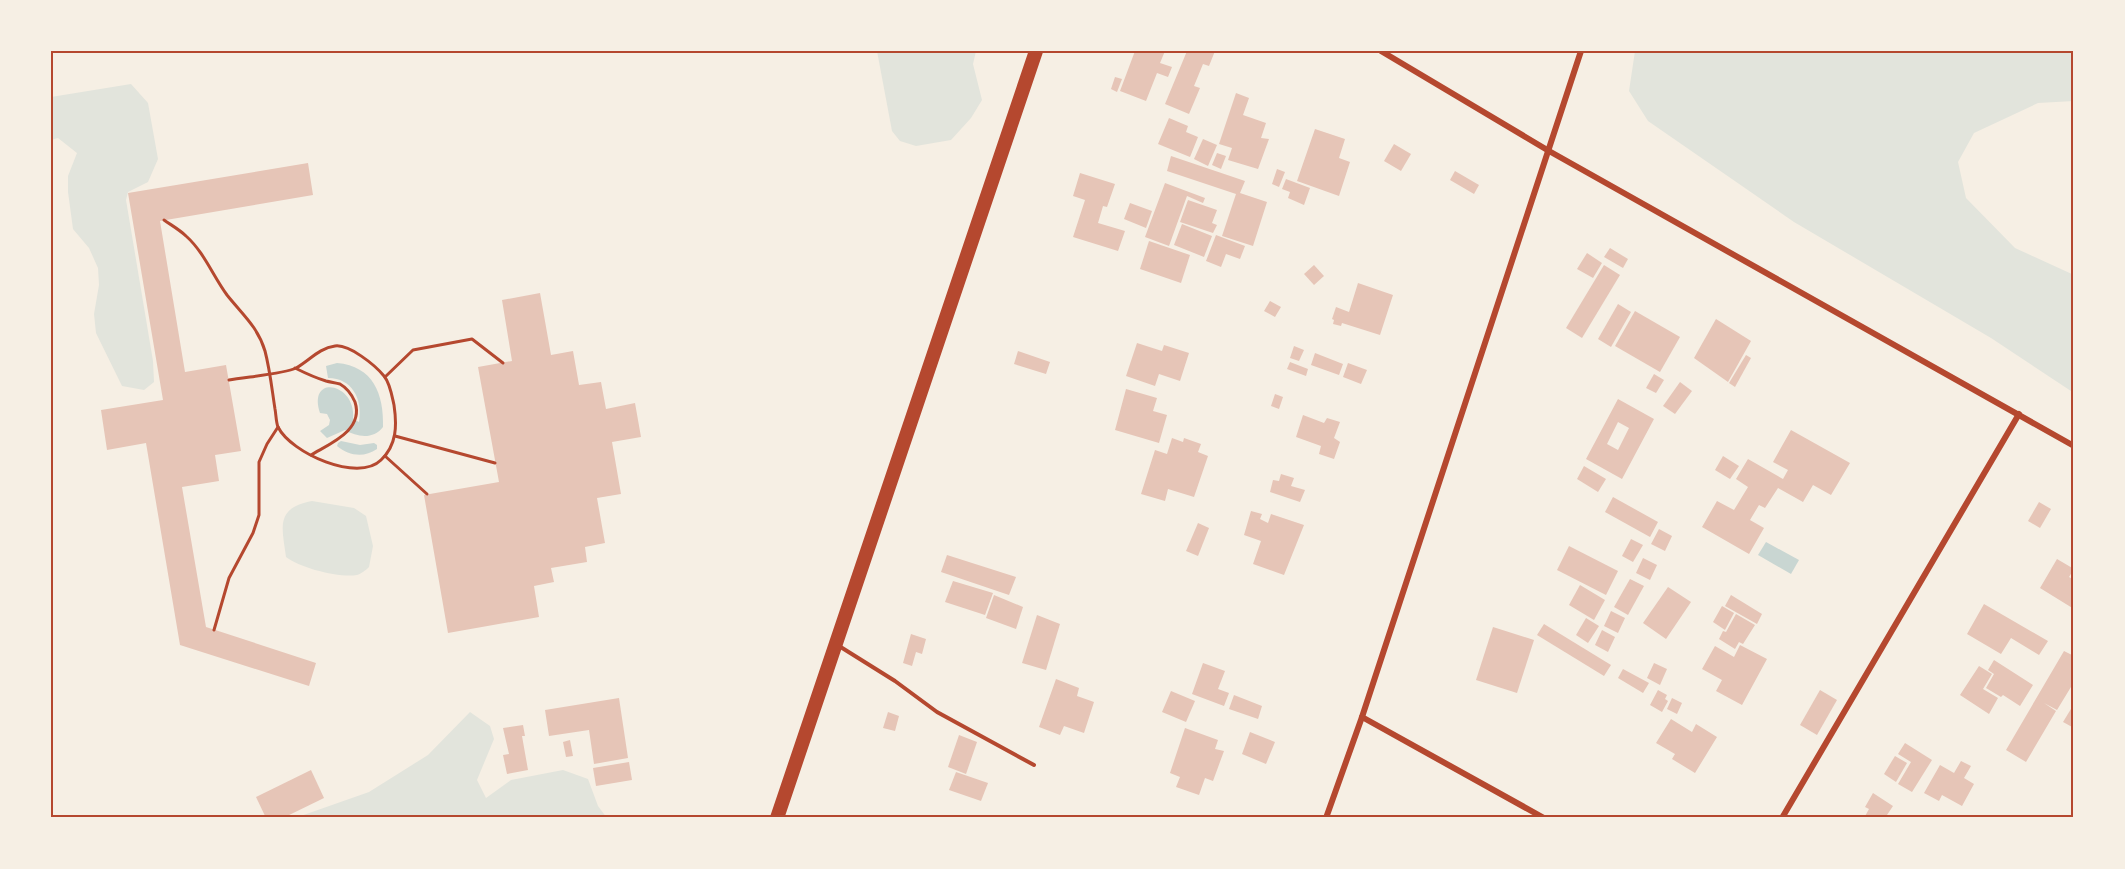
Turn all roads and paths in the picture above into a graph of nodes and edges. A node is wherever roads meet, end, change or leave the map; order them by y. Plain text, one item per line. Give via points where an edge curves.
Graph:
1 (1036, 51) edge
2 (1381, 51) edge
3 (1581, 51) edge
4 (1549, 151) junction
5 (164, 220) dead end
6 (503, 363) dead end
7 (295, 368) junction
8 (269, 373) junction
9 (385, 377) junction
10 (229, 380) dead end
11 (2019, 414) junction
12 (279, 427) junction
13 (395, 436) junction
14 (2074, 446) edge
15 (311, 455) junction
16 (385, 456) junction
17 (495, 463) dead end
18 (427, 494) dead end
19 (214, 630) dead end
20 (836, 644) junction
21 (1362, 717) junction
22 (1034, 765) dead end
23 (777, 818) edge
24 (1326, 818) edge
25 (1544, 818) edge
26 (1782, 818) edge

1 - 20 highway
2 - 4 street
3 - 4 street
4 - 11 street
4 - 21 street
5 - 8 path via 186,236 246,315 259,335
6 - 9 path via 472,339 414,350
7 - 8 path
7 - 9 path via 336,345 355,351
7 - 15 path via 346,388 356,404 356,420 348,431
8 - 10 path
8 - 12 path
9 - 13 path via 393,399
11 - 14 street
11 - 26 street
12 - 15 path
12 - 19 path via 260,462 259,515 254,533 229,578
13 - 16 path
13 - 17 path
15 - 16 path via 339,466 364,468
16 - 18 path
20 - 22 lane via 937,712
20 - 23 highway
21 - 24 street
21 - 25 street

